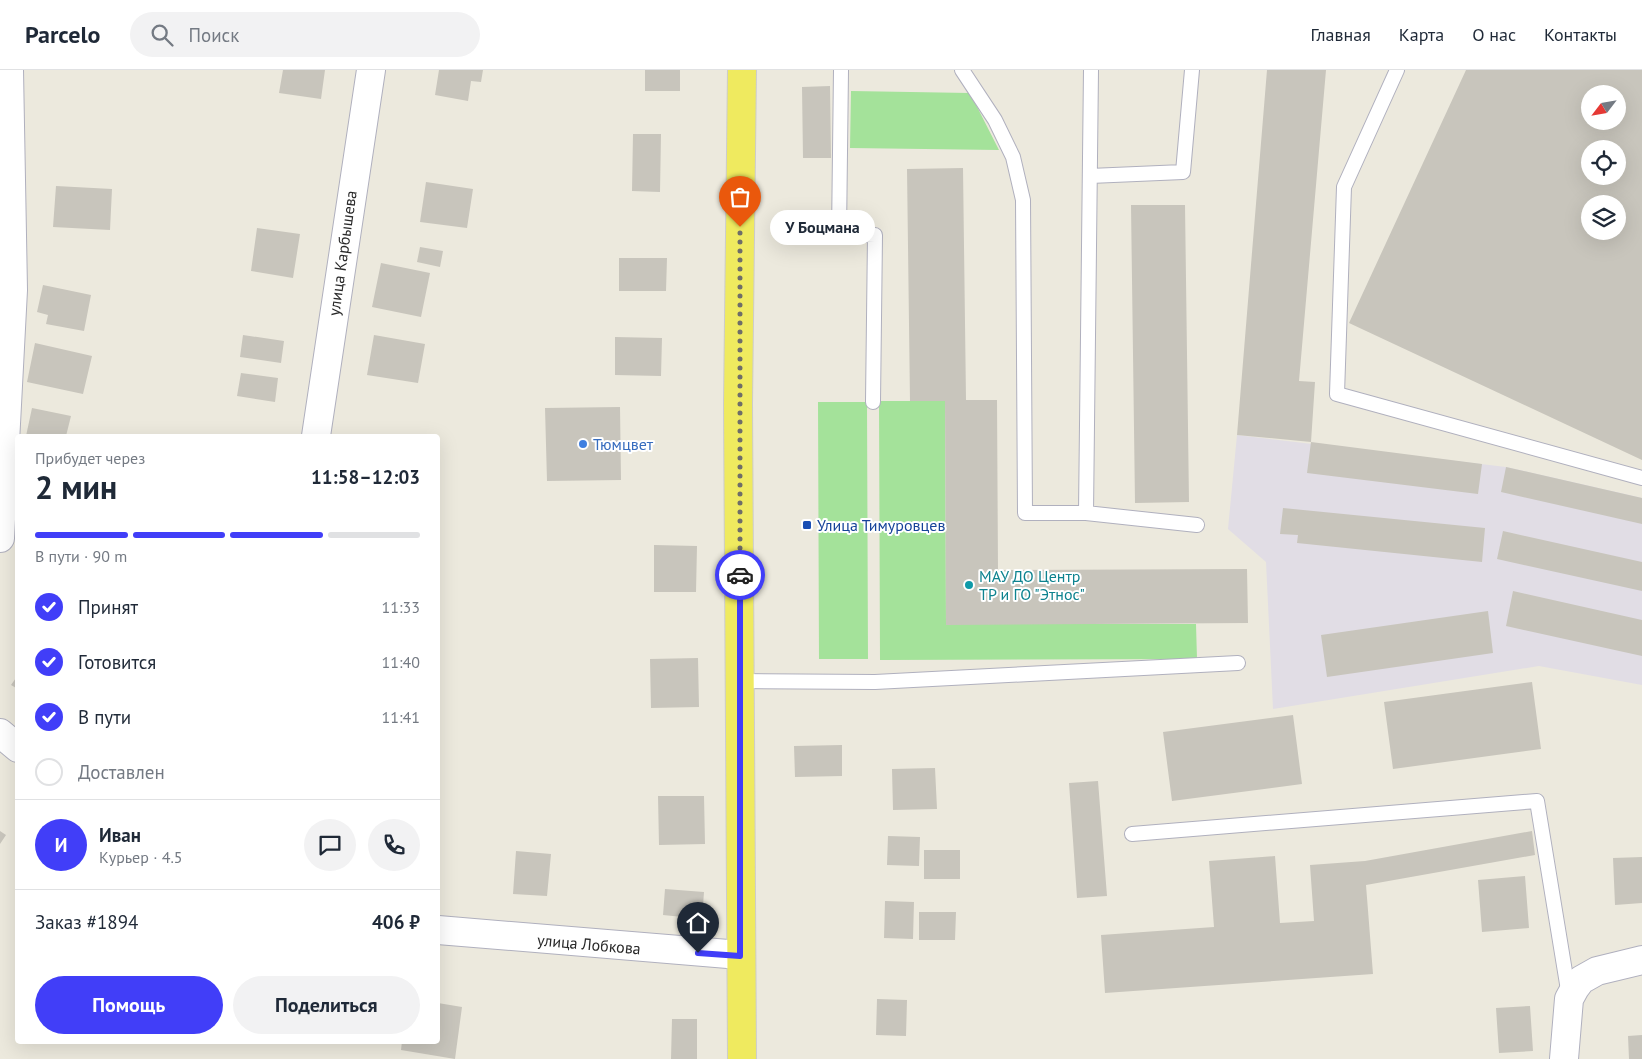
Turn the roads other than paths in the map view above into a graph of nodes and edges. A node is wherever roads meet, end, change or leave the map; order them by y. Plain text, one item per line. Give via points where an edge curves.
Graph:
1 (10, 70) edge
2 (371, 70) edge
3 (742, 70) edge
4 (841, 70) edge
5 (962, 70) edge
6 (1091, 70) edge
7 (1192, 70) edge
8 (1397, 70) edge
9 (1090, 176) junction
10 (6, 193) edge
11 (873, 402) dead end
12 (316, 434) edge
13 (1642, 478) edge
14 (1086, 514) junction
15 (1197, 525) dead end
16 (0, 538) edge
17 (1238, 663) dead end
18 (741, 682) junction
19 (0, 733) edge
20 (15, 746) edge
21 (1132, 834) dead end
22 (440, 930) edge
23 (740, 956) junction
24 (1642, 960) edge
25 (1570, 999) junction
26 (742, 1059) edge
27 (1564, 1059) edge

1 - 10 street
2 - 12 street, улица Карбышева
3 - 18 main road via 738,404
4 - 11 lane via 839,234 875,235
5 - 14 lane via 995,120 1013,158 1023,200 1025,512
6 - 9 lane
7 - 9 lane via 1183,172
8 - 13 lane via 1344,188 1337,394
9 - 14 lane
10 - 16 street via 13,290
14 - 15 lane
17 - 18 lane via 875,682
18 - 23 main road
19 - 20 street
21 - 25 lane via 1536,801
22 - 23 street, улица Лобкова
23 - 26 main road
24 - 25 street via 1597,971 1582,980
25 - 27 street

